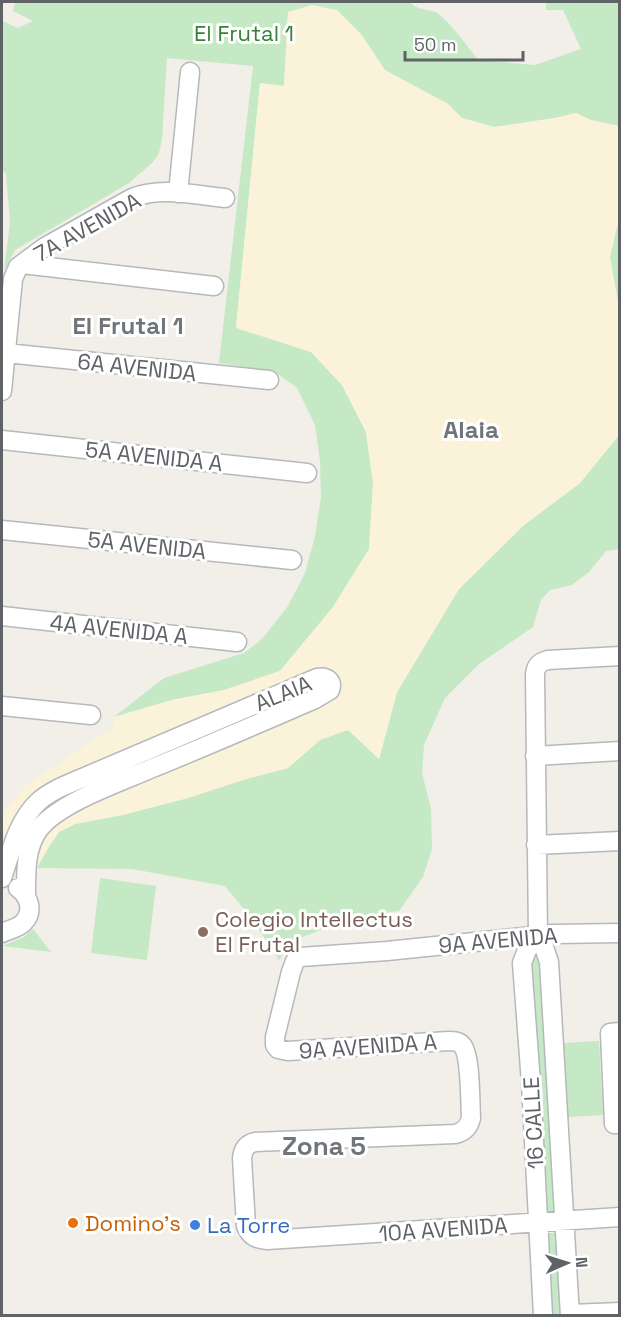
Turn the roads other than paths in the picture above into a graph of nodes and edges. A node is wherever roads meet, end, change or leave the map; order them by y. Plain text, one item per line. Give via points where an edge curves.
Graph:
1 (190, 72) dead end
2 (178, 193) junction
3 (225, 198) dead end
4 (22, 264) junction
5 (214, 286) dead end
6 (6, 353) junction
7 (269, 380) dead end
8 (2, 391) edge
9 (2, 440) edge
10 (307, 472) dead end
11 (2, 530) edge
12 (292, 560) dead end
13 (2, 616) edge
14 (237, 642) dead end
15 (620, 656) edge
16 (2, 706) edge
17 (91, 715) dead end
18 (620, 751) edge
19 (535, 756) junction
20 (620, 841) edge
21 (536, 845) junction
22 (2, 878) edge
23 (26, 895) junction
24 (2, 933) edge
25 (620, 933) edge
26 (538, 936) junction
27 (615, 1033) edge
28 (275, 1045) joint
29 (617, 1124) edge
30 (620, 1217) edge
31 (565, 1221) junction
32 (538, 1223) junction
33 (267, 1240) joint
34 (620, 1312) edge
35 (570, 1315) edge
36 (543, 1316) edge

1 - 2 street
2 - 3 street, 7A AVENIDA
2 - 4 street, 7A AVENIDA via 149,193 132,198
4 - 5 street
4 - 6 street via 13,279
6 - 7 street, 6A AVENIDA
6 - 8 street
9 - 10 street, 5A AVENIDA A
11 - 12 street, 5A AVENIDA
13 - 14 street, 4A AVENIDA A
15 - 19 street, 16 CALLE via 545,661 536,667
16 - 17 street
18 - 19 street
19 - 21 street, 16 CALLE
20 - 21 street
21 - 26 street, 16 CALLE
22 - 23 street
22 - 23 street, ALAIA via 27,816 60,788 317,678 329,681 330,690 315,699 58,812 39,830 31,845 26,863
23 - 24 street via 29,908 24,922
25 - 26 street, 9A AVENIDA
26 - 28 street, 9A AVENIDA via 304,956 292,968
26 - 31 street, 16 CALLE via 549,962
26 - 32 street, 16 CALLE via 522,963
27 - 29 street
28 - 33 street, 9A AVENIDA A via 284,1051 459,1042 466,1052 471,1118 467,1128 455,1134 248,1145 242,1158 246,1226 251,1235
30 - 31 street, 10A AVENIDA
31 - 32 street, 10A AVENIDA
31 - 35 street, 16 CALLE
32 - 33 street, 10A AVENIDA
32 - 36 street, 16 CALLE
34 - 35 street

